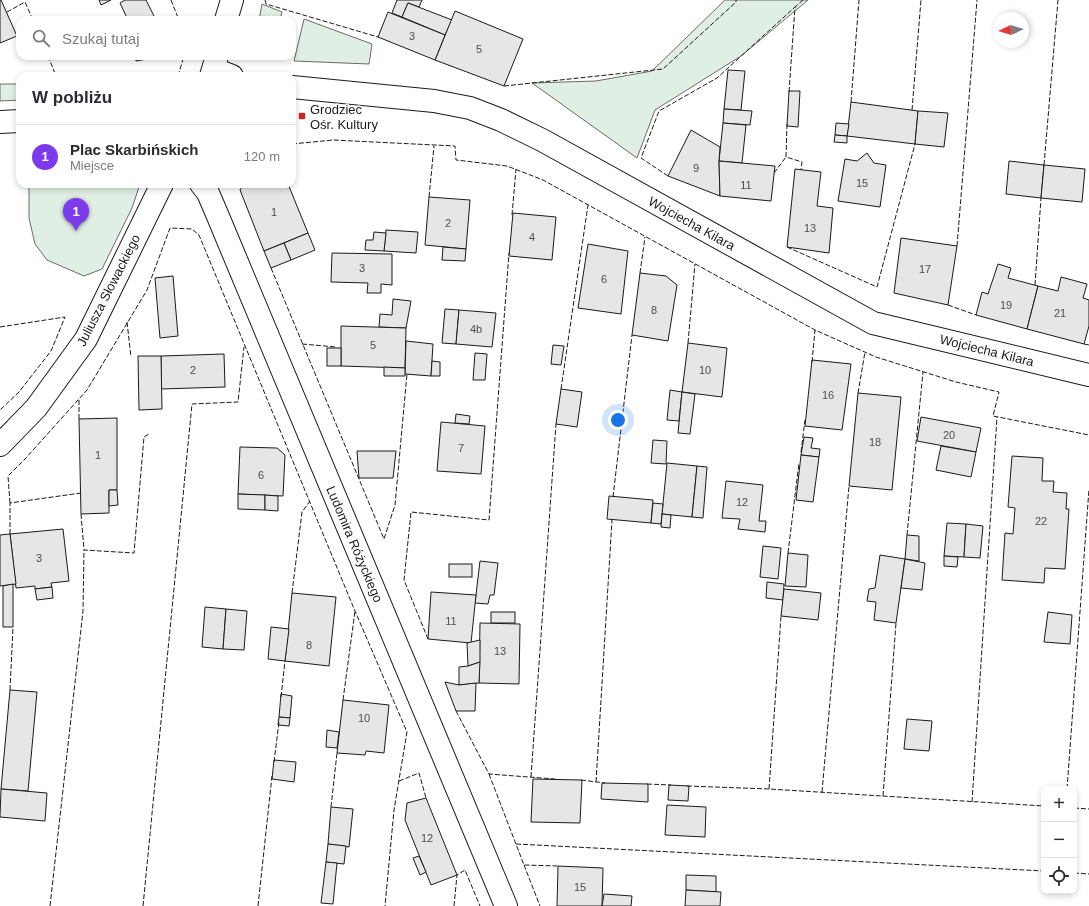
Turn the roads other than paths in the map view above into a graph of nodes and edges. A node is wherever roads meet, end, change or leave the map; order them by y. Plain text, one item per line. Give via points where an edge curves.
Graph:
1 (232, 0) edge
2 (227, 16) edge
3 (296, 87) edge
4 (16, 121) edge
5 (0, 122) edge
6 (160, 188) edge
7 (204, 188) edge
8 (1089, 375) edge
9 (0, 445) edge
10 (506, 906) edge

1 - 2 street
3 - 8 street, Wojciecha Kilara via 434,101 470,108 542,140 873,323
4 - 5 street
6 - 9 street, Juliusza Słowackiego via 86,339 36,408
7 - 10 street, Ludomira Różyckiego

